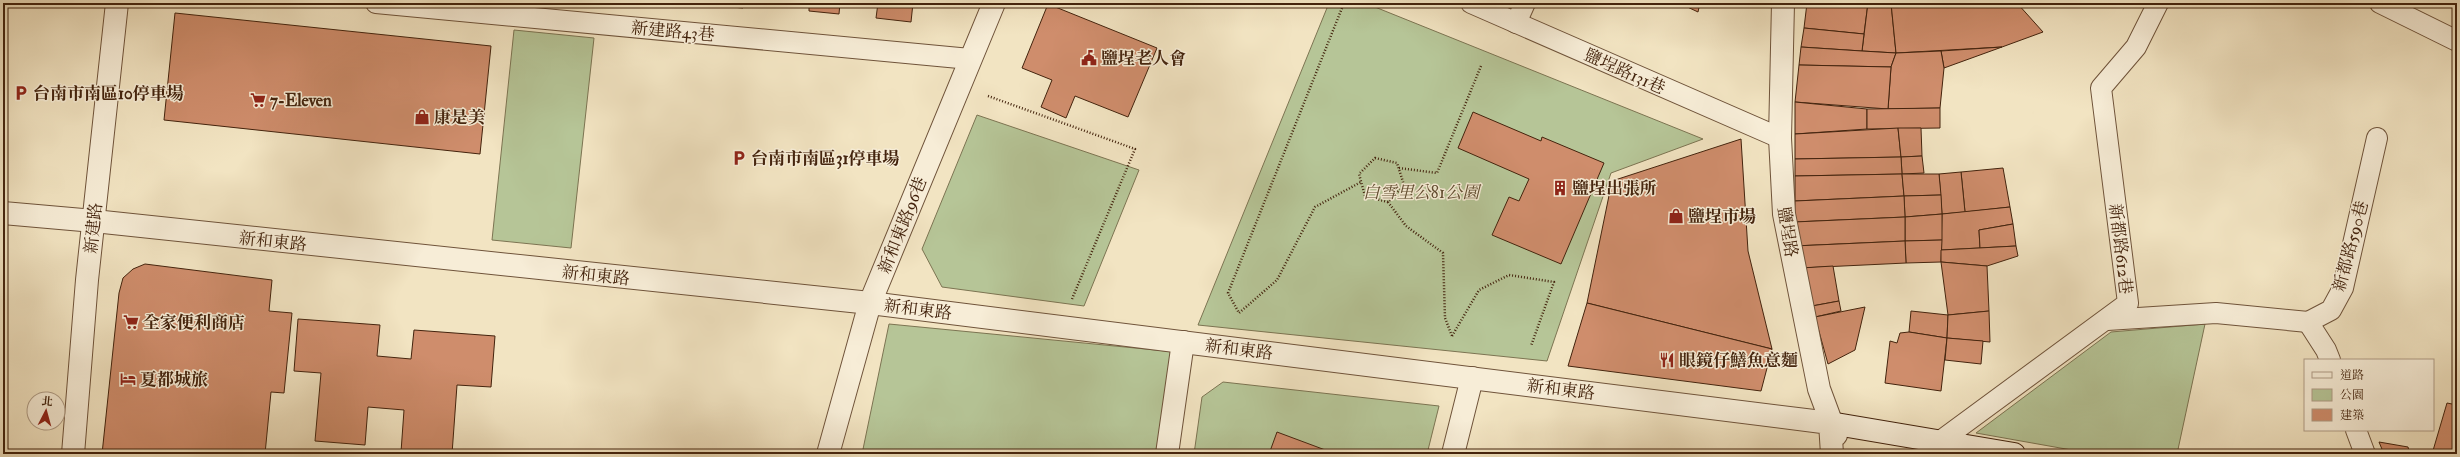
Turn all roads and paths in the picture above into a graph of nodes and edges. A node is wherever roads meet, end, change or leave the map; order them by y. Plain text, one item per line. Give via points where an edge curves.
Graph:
1 (117, 3) edge
2 (376, 3) edge
3 (994, 3) edge
4 (1471, 3) edge
5 (1525, 3) edge
6 (1783, 3) edge
7 (2158, 3) edge
8 (2380, 3) edge
9 (1342, 8) dead end
10 (1516, 23) junction
11 (2457, 41) edge
12 (970, 59) junction
13 (1481, 66) dead end
14 (959, 85) junction
15 (1780, 138) junction
16 (2377, 138) dead end
17 (1399, 168) junction
18 (1361, 182) junction
19 (1388, 202) junction
20 (3, 213) edge
21 (94, 221) junction
22 (870, 303) junction
23 (2107, 320) junction
24 (2308, 322) junction
25 (1061, 327) junction
26 (1183, 342) junction
27 (1531, 346) dead end
28 (2329, 359) edge
29 (1472, 378) junction
30 (1830, 423) junction
31 (2356, 431) edge
32 (1939, 442) junction
33 (73, 454) edge
34 (828, 454) edge
35 (1167, 454) edge
36 (1453, 454) edge
37 (1832, 454) edge
38 (1845, 454) edge
39 (2014, 454) edge
40 (2365, 454) edge

1 - 21 street, 新建路
2 - 12 lane, 新建路43巷
3 - 12 street, 新和東路96巷
4 - 10 lane, 鹽埕路131巷
5 - 10 lane
6 - 15 street, 鹽埕路
7 - 23 lane, 新都路612巷 via 2136,47 2101,88 2128,303
8 - 11 lane
9 - 18 path via 1228,293 1238,313 1277,280 1315,207
10 - 15 lane, 鹽埕路131巷
12 - 14 street, 新和東路96巷
13 - 17 path via 1437,173
14 - 22 street, 新和東路96巷
14 - 25 path via 1135,149
15 - 30 street, 鹽埕路 via 1784,214 1818,389
16 - 24 lane, 新都路590巷 via 2343,288 2330,310
17 - 18 path via 1397,163 1375,158 1359,174
17 - 19 path via 1404,185
18 - 19 path via 1365,196
19 - 27 path via 1406,226 1443,253 1445,318 1452,336 1479,290 1509,275 1554,282
20 - 21 street, 新和東路
21 - 22 street, 新和東路
21 - 33 street, 新建路
22 - 25 street, 新和東路
22 - 34 street, 新和東路96巷
23 - 24 lane via 2216,313
23 - 32 lane, 新都路612巷
24 - 28 lane
25 - 26 street, 新和東路
26 - 29 street, 新和東路
26 - 35 street
29 - 30 street, 新和東路
29 - 36 street
30 - 32 street, 新和東路
30 - 37 street
30 - 38 street, 鹽埕路
31 - 40 lane
32 - 39 street, 新和東路

